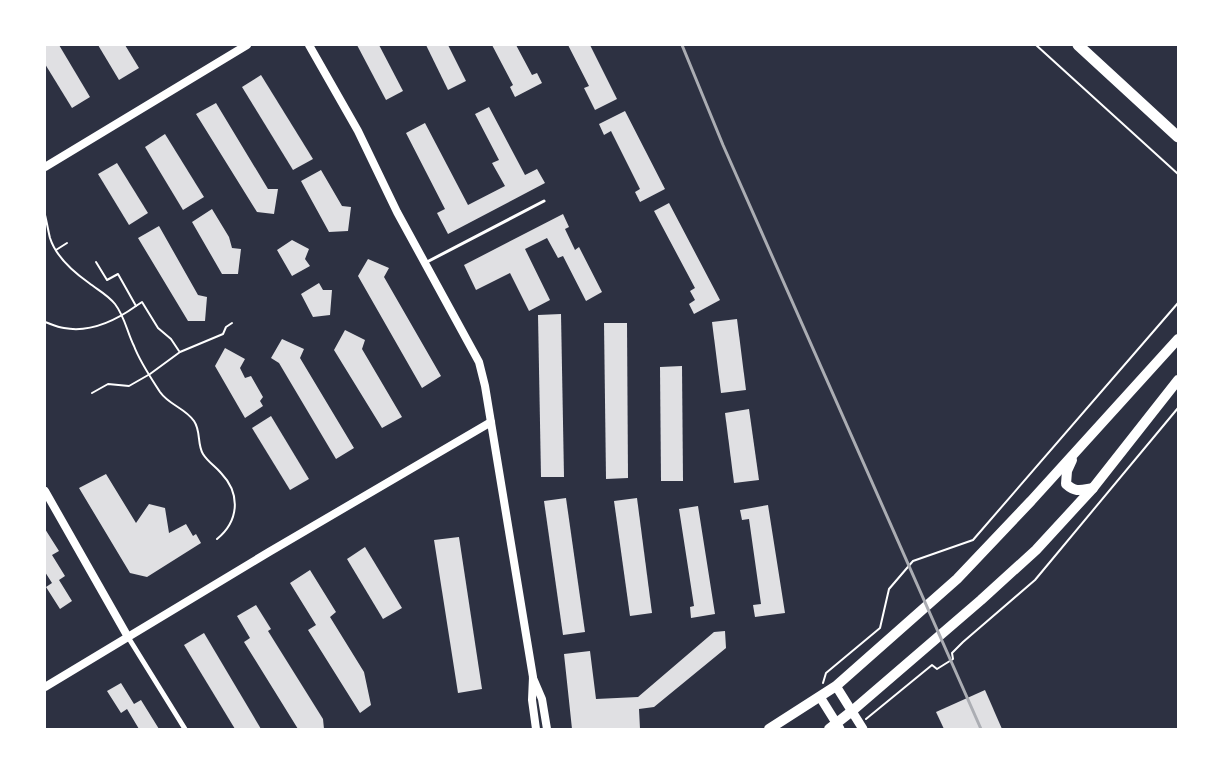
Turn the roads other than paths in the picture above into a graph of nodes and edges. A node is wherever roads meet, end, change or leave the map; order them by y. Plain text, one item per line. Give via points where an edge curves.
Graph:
1 (247, 45) edge
2 (309, 45) edge
3 (1078, 45) edge
4 (1178, 137) edge
5 (45, 167) edge
6 (544, 201) dead end
7 (425, 263) junction
8 (1178, 339) edge
9 (1178, 380) edge
10 (492, 422) junction
11 (1078, 448) junction
12 (1092, 488) junction
13 (45, 491) edge
14 (128, 637) junction
15 (532, 677) junction
16 (836, 686) junction
17 (45, 687) edge
18 (820, 697) junction
19 (852, 712) junction
20 (861, 726) edge
21 (835, 727) edge
22 (185, 729) edge
23 (536, 729) edge
24 (548, 729) edge
25 (769, 729) edge

1 - 5 street
2 - 7 street via 358,131
3 - 4 highway
6 - 7 lane
7 - 10 street via 479,362
8 - 11 main road
9 - 12 main road
10 - 14 street
10 - 15 street
11 - 12 main road via 1067,472 1066,484 1072,490
11 - 16 main road via 956,579
12 - 19 main road via 1036,550
13 - 14 street
14 - 17 street
14 - 22 street
15 - 23 street
15 - 24 street via 542,699
16 - 18 main road
16 - 19 main road
18 - 21 main road
18 - 25 main road
19 - 20 main road
19 - 21 main road

